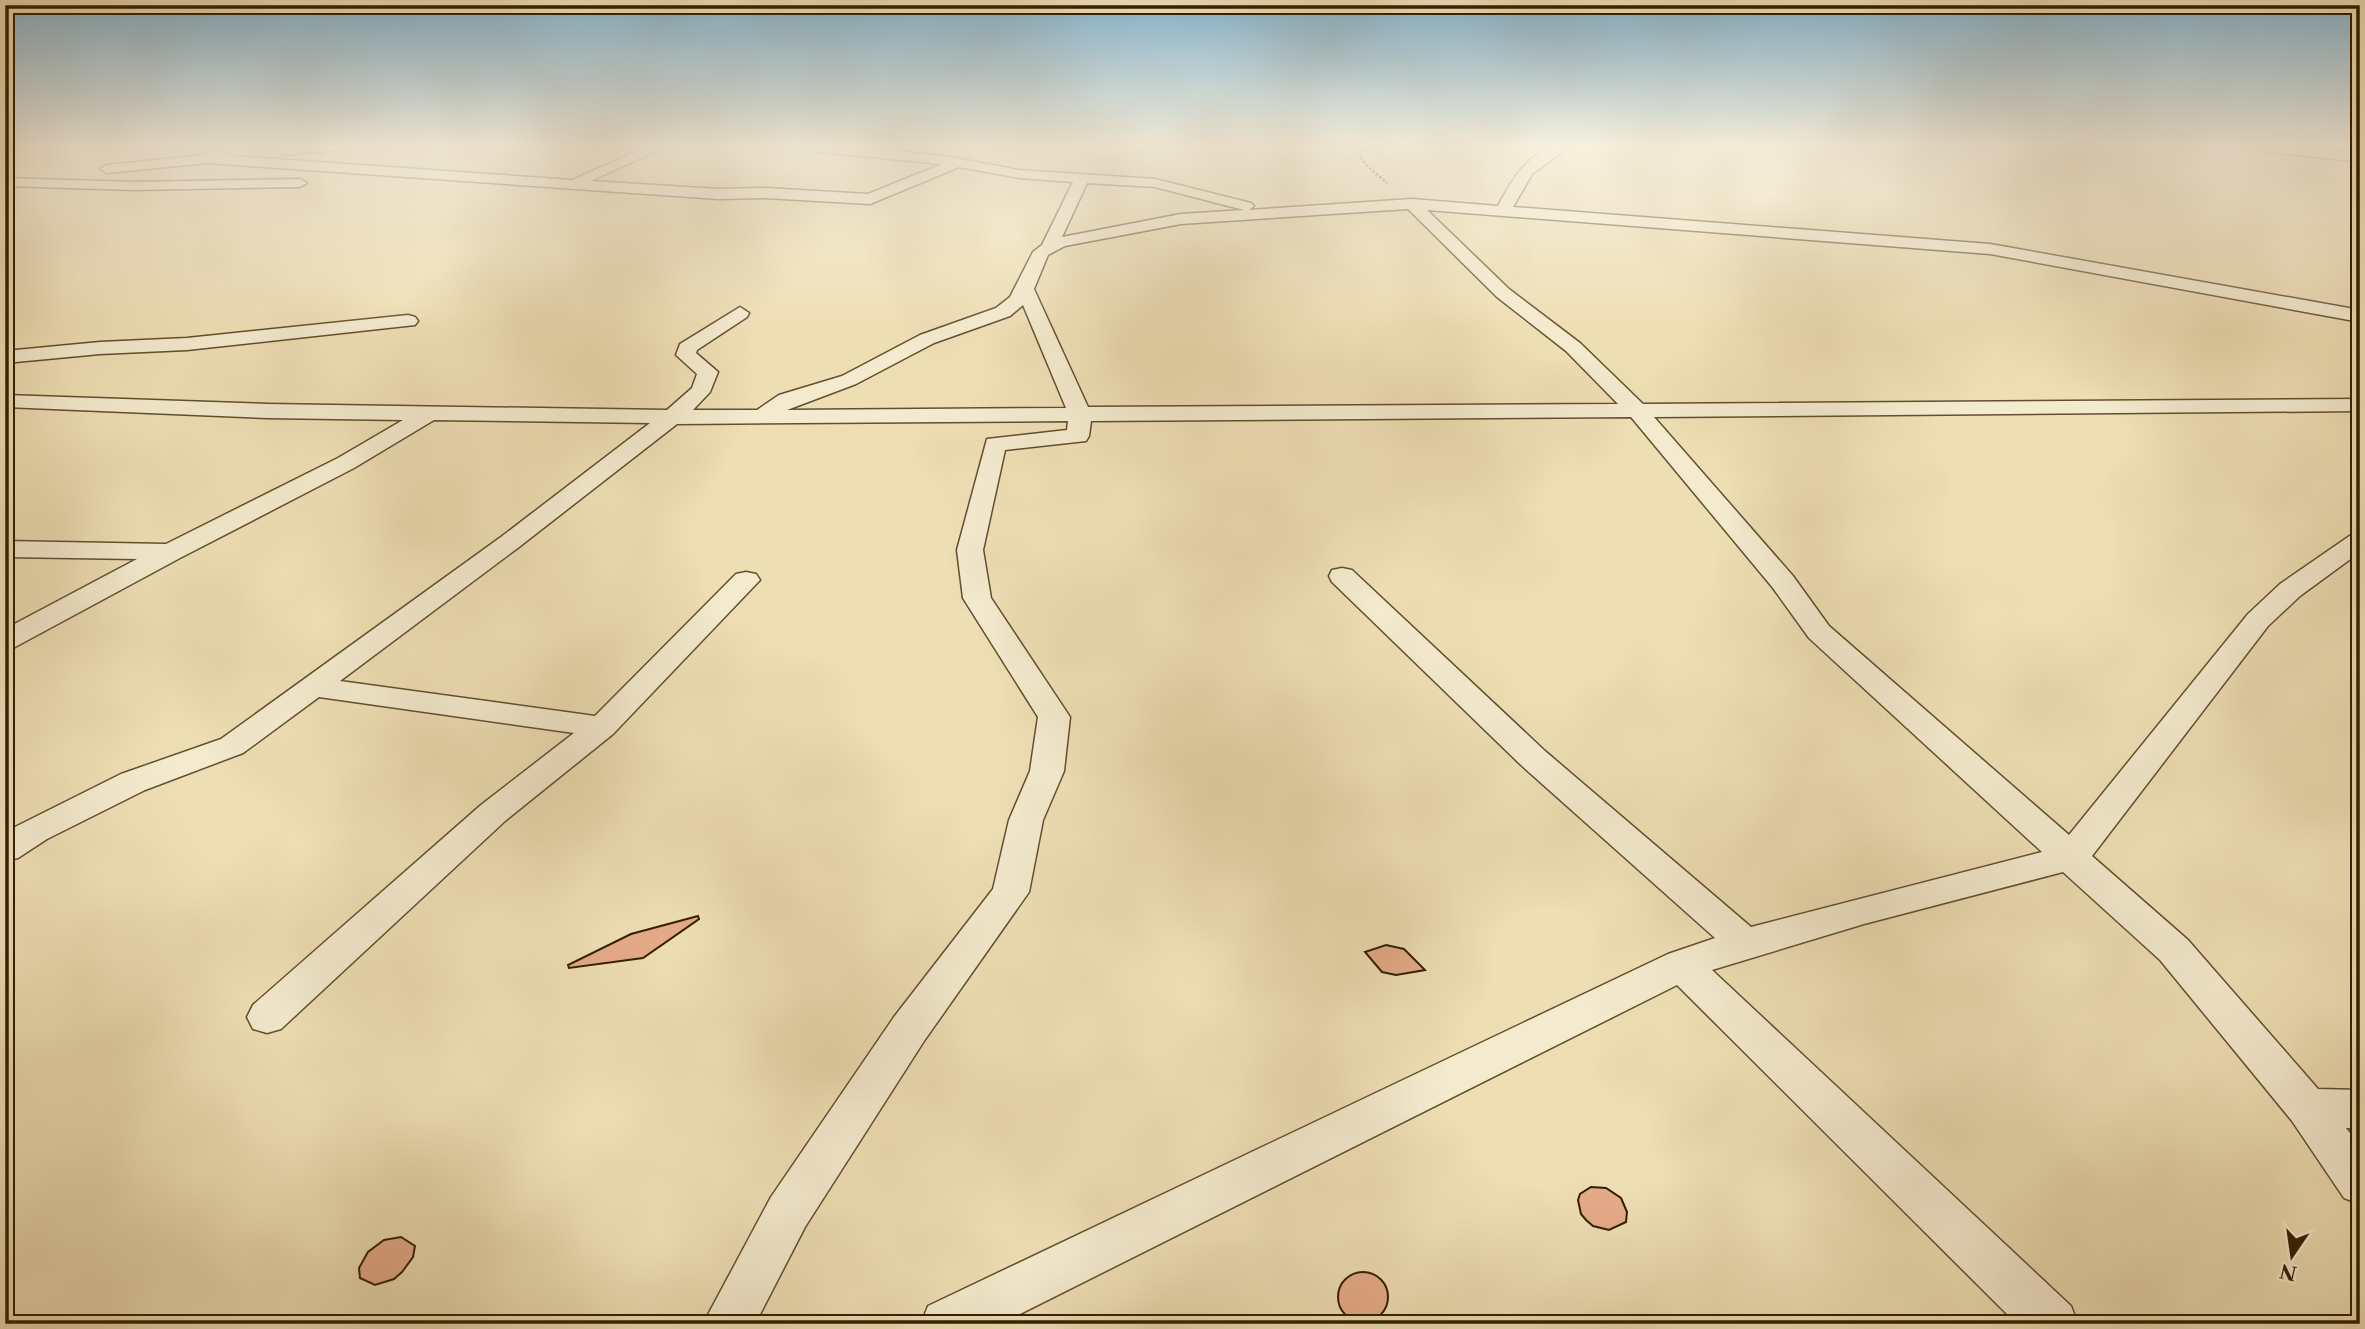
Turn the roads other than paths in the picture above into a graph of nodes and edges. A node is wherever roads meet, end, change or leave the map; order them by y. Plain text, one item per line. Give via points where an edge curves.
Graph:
1 (1068, 207) edge
2 (1250, 207) edge
3 (1372, 207) edge
4 (1415, 207) edge
5 (1458, 207) edge
6 (1505, 207) edge
7 (1504, 210) junction
8 (1278, 214) junction
9 (1050, 245) junction
10 (1024, 289) junction
11 (740, 313) dead end
12 (2360, 316) edge
13 (408, 321) dead end
14 (5, 357) edge
15 (5, 401) edge
16 (2360, 405) edge
17 (1637, 410) junction
18 (430, 413) junction
19 (1080, 415) junction
20 (672, 417) junction
21 (760, 417) junction
22 (2360, 540) edge
23 (5, 549) edge
24 (171, 552) junction
25 (1342, 576) dead end
26 (746, 580) dead end
27 (5, 641) edge
28 (313, 687) junction
29 (602, 727) junction
30 (5, 849) edge
31 (2071, 857) junction
32 (1745, 943) junction
33 (1682, 965) junction
34 (267, 1017) dead end
35 (2307, 1108) junction
36 (2360, 1109) edge
37 (2360, 1183) edge
38 (728, 1324) edge
39 (946, 1324) edge
40 (2053, 1324) edge

1 - 9 street
2 - 8 street
3 - 8 street
4 - 17 street via 1503,293 1573,347
5 - 7 street
6 - 7 street
7 - 12 street via 1990,249
8 - 9 street via 1148,223
9 - 10 street via 1041,252
10 - 19 street
10 - 21 street via 1003,312 927,339 849,380 787,400
11 - 20 street via 687,348 686,355 708,372 707,382
13 - 14 street
15 - 18 street
16 - 17 street
17 - 19 street
17 - 31 street via 1783,582 1819,632
18 - 20 street
18 - 24 street via 346,464
19 - 21 street
19 - 38 street via 1078,436 995,444 970,550 977,598 1054,717 1047,771 1026,820 1011,892 909,1029 788,1212
20 - 21 street
20 - 28 street
22 - 31 street via 2290,590 2258,620
23 - 24 street
24 - 27 street
25 - 32 street via 1533,758
26 - 29 street
28 - 29 street
28 - 30 street via 232,746 133,782
29 - 34 street via 493,813
31 - 32 street
31 - 35 street via 2174,950
32 - 33 street
33 - 39 street
33 - 40 street
35 - 36 street
35 - 37 street

